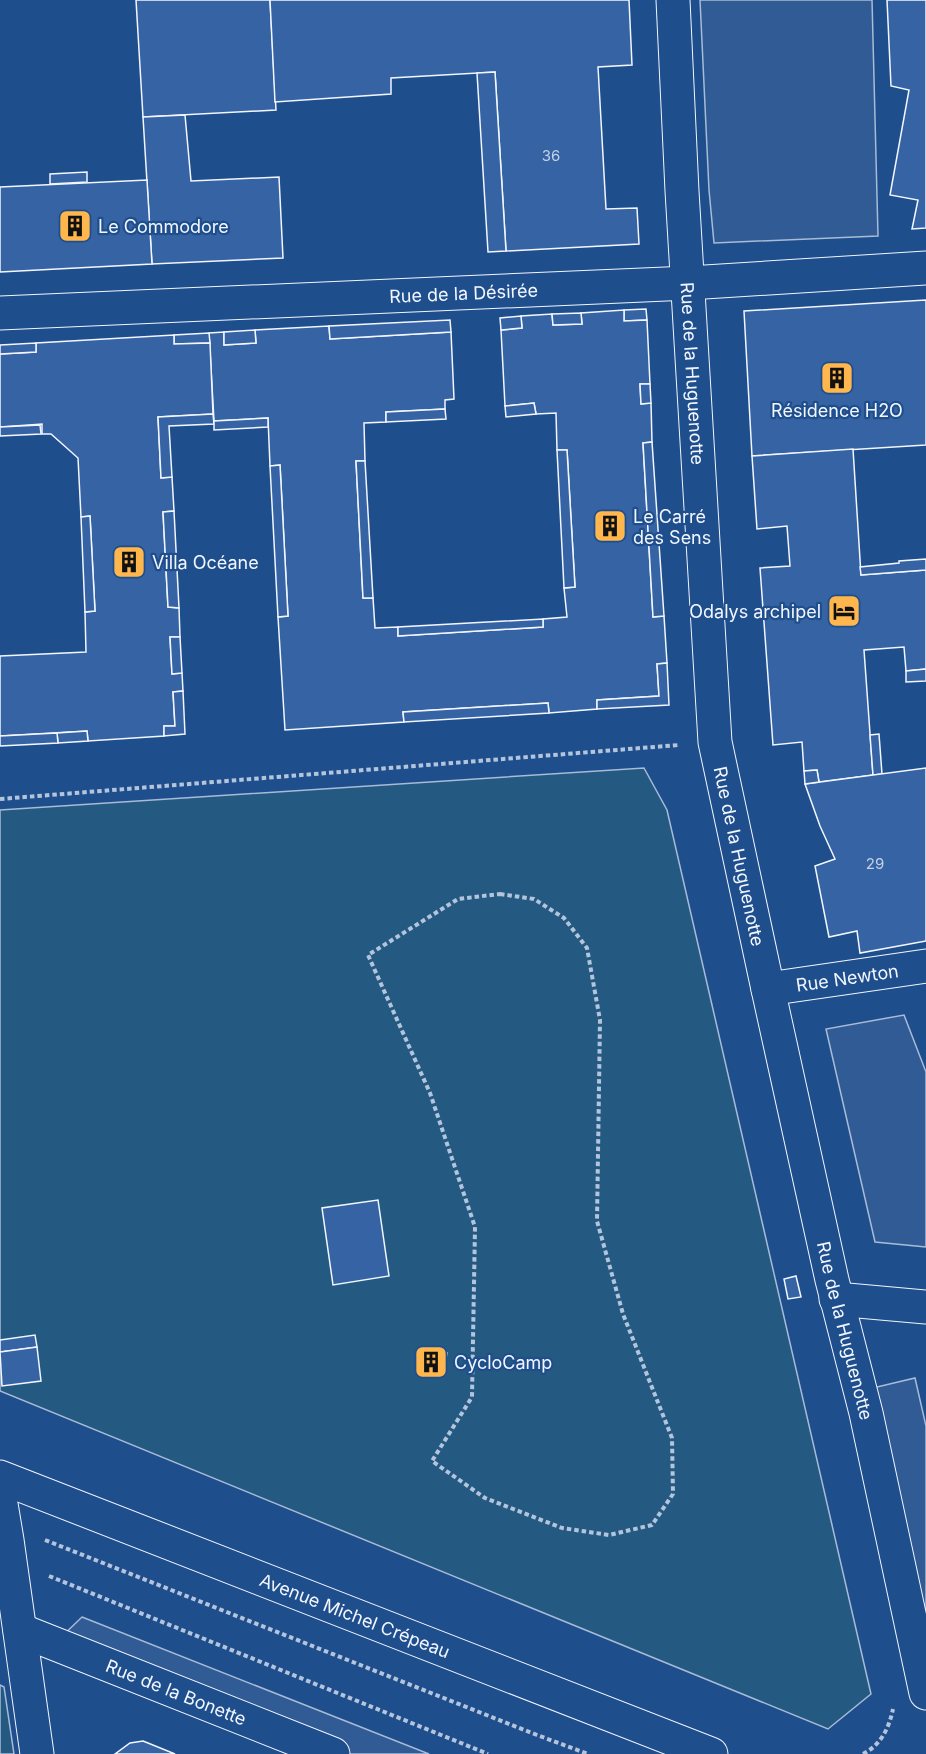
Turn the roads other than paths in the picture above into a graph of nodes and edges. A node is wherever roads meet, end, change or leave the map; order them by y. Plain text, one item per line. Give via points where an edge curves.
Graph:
1 (673, 0) edge
2 (926, 268) edge
3 (688, 283) junction
4 (0, 313) edge
5 (926, 966) edge
6 (768, 989) junction
7 (836, 1299) junction
8 (926, 1307) edge
9 (0, 1476) edge
10 (2, 1511) edge
11 (20, 1630) junction
12 (926, 1694) edge
13 (36, 1754) edge
14 (333, 1754) edge
15 (711, 1754) edge

1 - 3 street, Rue de la Huguenotte
2 - 3 street, Rue de la Désirée
3 - 4 street, Rue de la Désirée
3 - 6 street, Rue de la Huguenotte via 716,742
5 - 6 street, Rue Newton
6 - 7 street, Rue de la Huguenotte
7 - 8 street
7 - 12 street, Rue de la Huguenotte via 866,1413
9 - 15 street, Avenue Michel Crépeau
10 - 11 street
11 - 13 street
11 - 14 street, Rue de la Bonette

